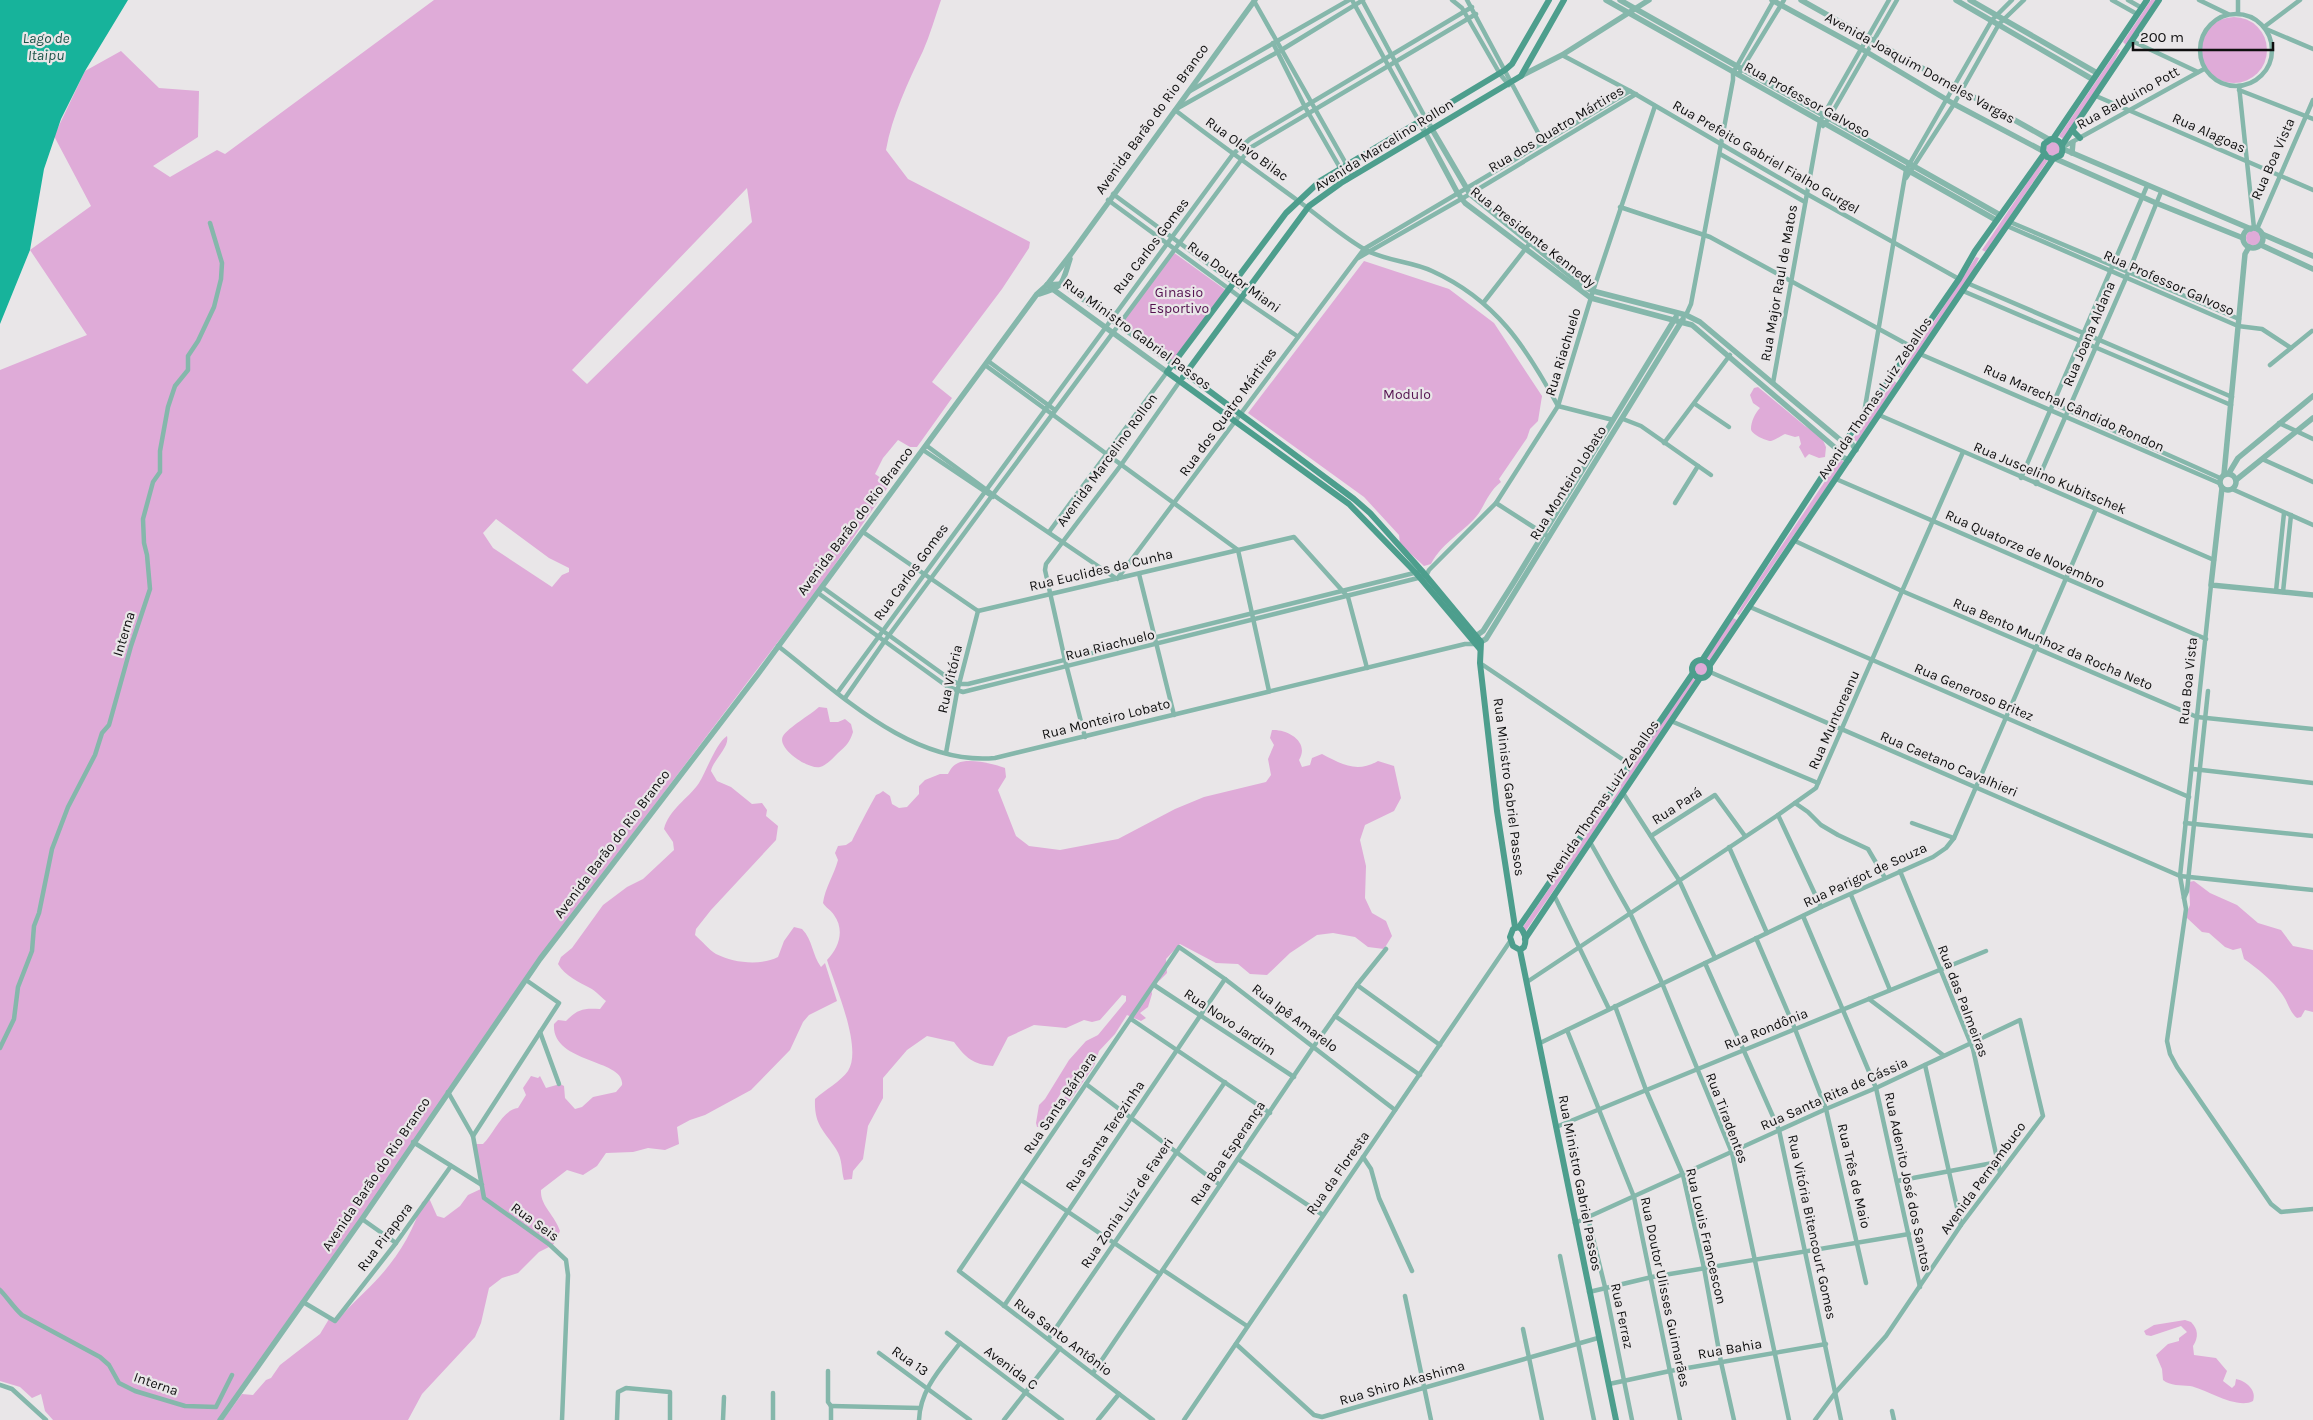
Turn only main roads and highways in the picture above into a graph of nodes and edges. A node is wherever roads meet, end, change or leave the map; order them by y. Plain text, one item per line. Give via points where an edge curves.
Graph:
1 (1549, 0) edge
2 (1564, 0) edge
3 (2147, 0) edge
4 (2159, 0) edge
5 (1528, 36) junction
6 (1541, 41) junction
7 (2117, 44) junction
8 (2119, 61) junction
9 (2072, 130) junction
10 (2080, 138) road end
11 (2051, 140) junction
12 (2062, 147) junction
13 (2043, 152) junction
14 (2055, 159) junction
15 (1263, 244) junction
16 (1274, 251) junction
17 (1975, 251) junction
18 (1977, 269) junction
19 (1173, 364) junction
20 (1167, 372) joint
21 (1185, 374) junction
22 (1892, 376) junction
23 (1180, 381) junction
24 (1901, 382) junction
25 (1262, 435) junction
26 (1732, 614) junction
27 (1741, 620) junction
28 (1702, 659) junction
29 (1710, 669) junction
30 (1693, 672) junction
31 (1700, 678) junction
32 (1606, 802) junction
33 (1613, 808) junction
34 (1517, 927) junction
35 (1525, 939) junction
36 (1520, 950) junction
37 (1616, 1420) edge

1 - 5 main road, Avenida Marcelino Rollon
2 - 6 main road
3 - 7 main road, Avenida Thomas Luiz Zeballos
4 - 8 main road, Avenida Thomas Luiz Zeballos
5 - 6 main road
5 - 15 main road, Avenida Marcelino Rollon via 1512,64 1502,72 1320,181 1298,201
6 - 16 main road, Avenida Marcelino Rollon via 1521,76 1350,178 1307,208
7 - 8 main road via 2121,50
7 - 11 main road, Avenida Thomas Luiz Zeballos
8 - 9 main road, Avenida Thomas Luiz Zeballos
9 - 10 main road
9 - 12 main road, Avenida Thomas Luiz Zeballos
11 - 12 main road, Avenida Joaquim Dorneles Vargas
11 - 13 main road, Avenida Thomas Luiz Zeballos via 2044,144
12 - 14 main road, Avenida Thomas Luiz Zeballos via 2061,155
13 - 14 main road, Avenida Joaquim Dorneles Vargas via 2048,158
13 - 17 main road, Avenida Thomas Luiz Zeballos
14 - 18 main road, Avenida Thomas Luiz Zeballos
15 - 16 main road
15 - 19 main road, Avenida Marcelino Rollon
16 - 21 main road, Avenida Marcelino Rollon
17 - 18 main road via 1980,258
17 - 22 main road, Avenida Thomas Luiz Zeballos
18 - 24 main road, Avenida Thomas Luiz Zeballos
19 - 20 main road, Avenida Marcelino Rollon
19 - 21 main road, Rua Ministro Gabriel Passos
20 - 23 main road, Rua Ministro Gabriel Passos
21 - 23 main road, Avenida Marcelino Rollon
21 - 25 main road, Rua Ministro Gabriel Passos
22 - 24 main road
22 - 26 main road, Avenida Thomas Luiz Zeballos
23 - 25 main road, Rua Ministro Gabriel Passos via 1235,421
24 - 27 main road, Avenida Thomas Luiz Zeballos
25 - 34 main road, Rua Ministro Gabriel Passos via 1370,513 1477,642 1497,811
26 - 27 main road
26 - 28 main road, Avenida Thomas Luiz Zeballos
27 - 29 main road, Avenida Thomas Luiz Zeballos
28 - 29 main road
28 - 30 main road via 1694,663
29 - 31 main road via 1706,677
30 - 31 main road
30 - 32 main road, Avenida Thomas Luiz Zeballos
31 - 33 main road, Avenida Thomas Luiz Zeballos
32 - 33 main road
32 - 34 main road, Avenida Thomas Luiz Zeballos
33 - 35 main road, Avenida Thomas Luiz Zeballos
34 - 35 main road, Rua Ministro Gabriel Passos via 1523,931
34 - 36 main road, Rua Ministro Gabriel Passos via 1511,932 1511,940 1513,946
35 - 36 main road
36 - 37 main road, Rua Ministro Gabriel Passos

